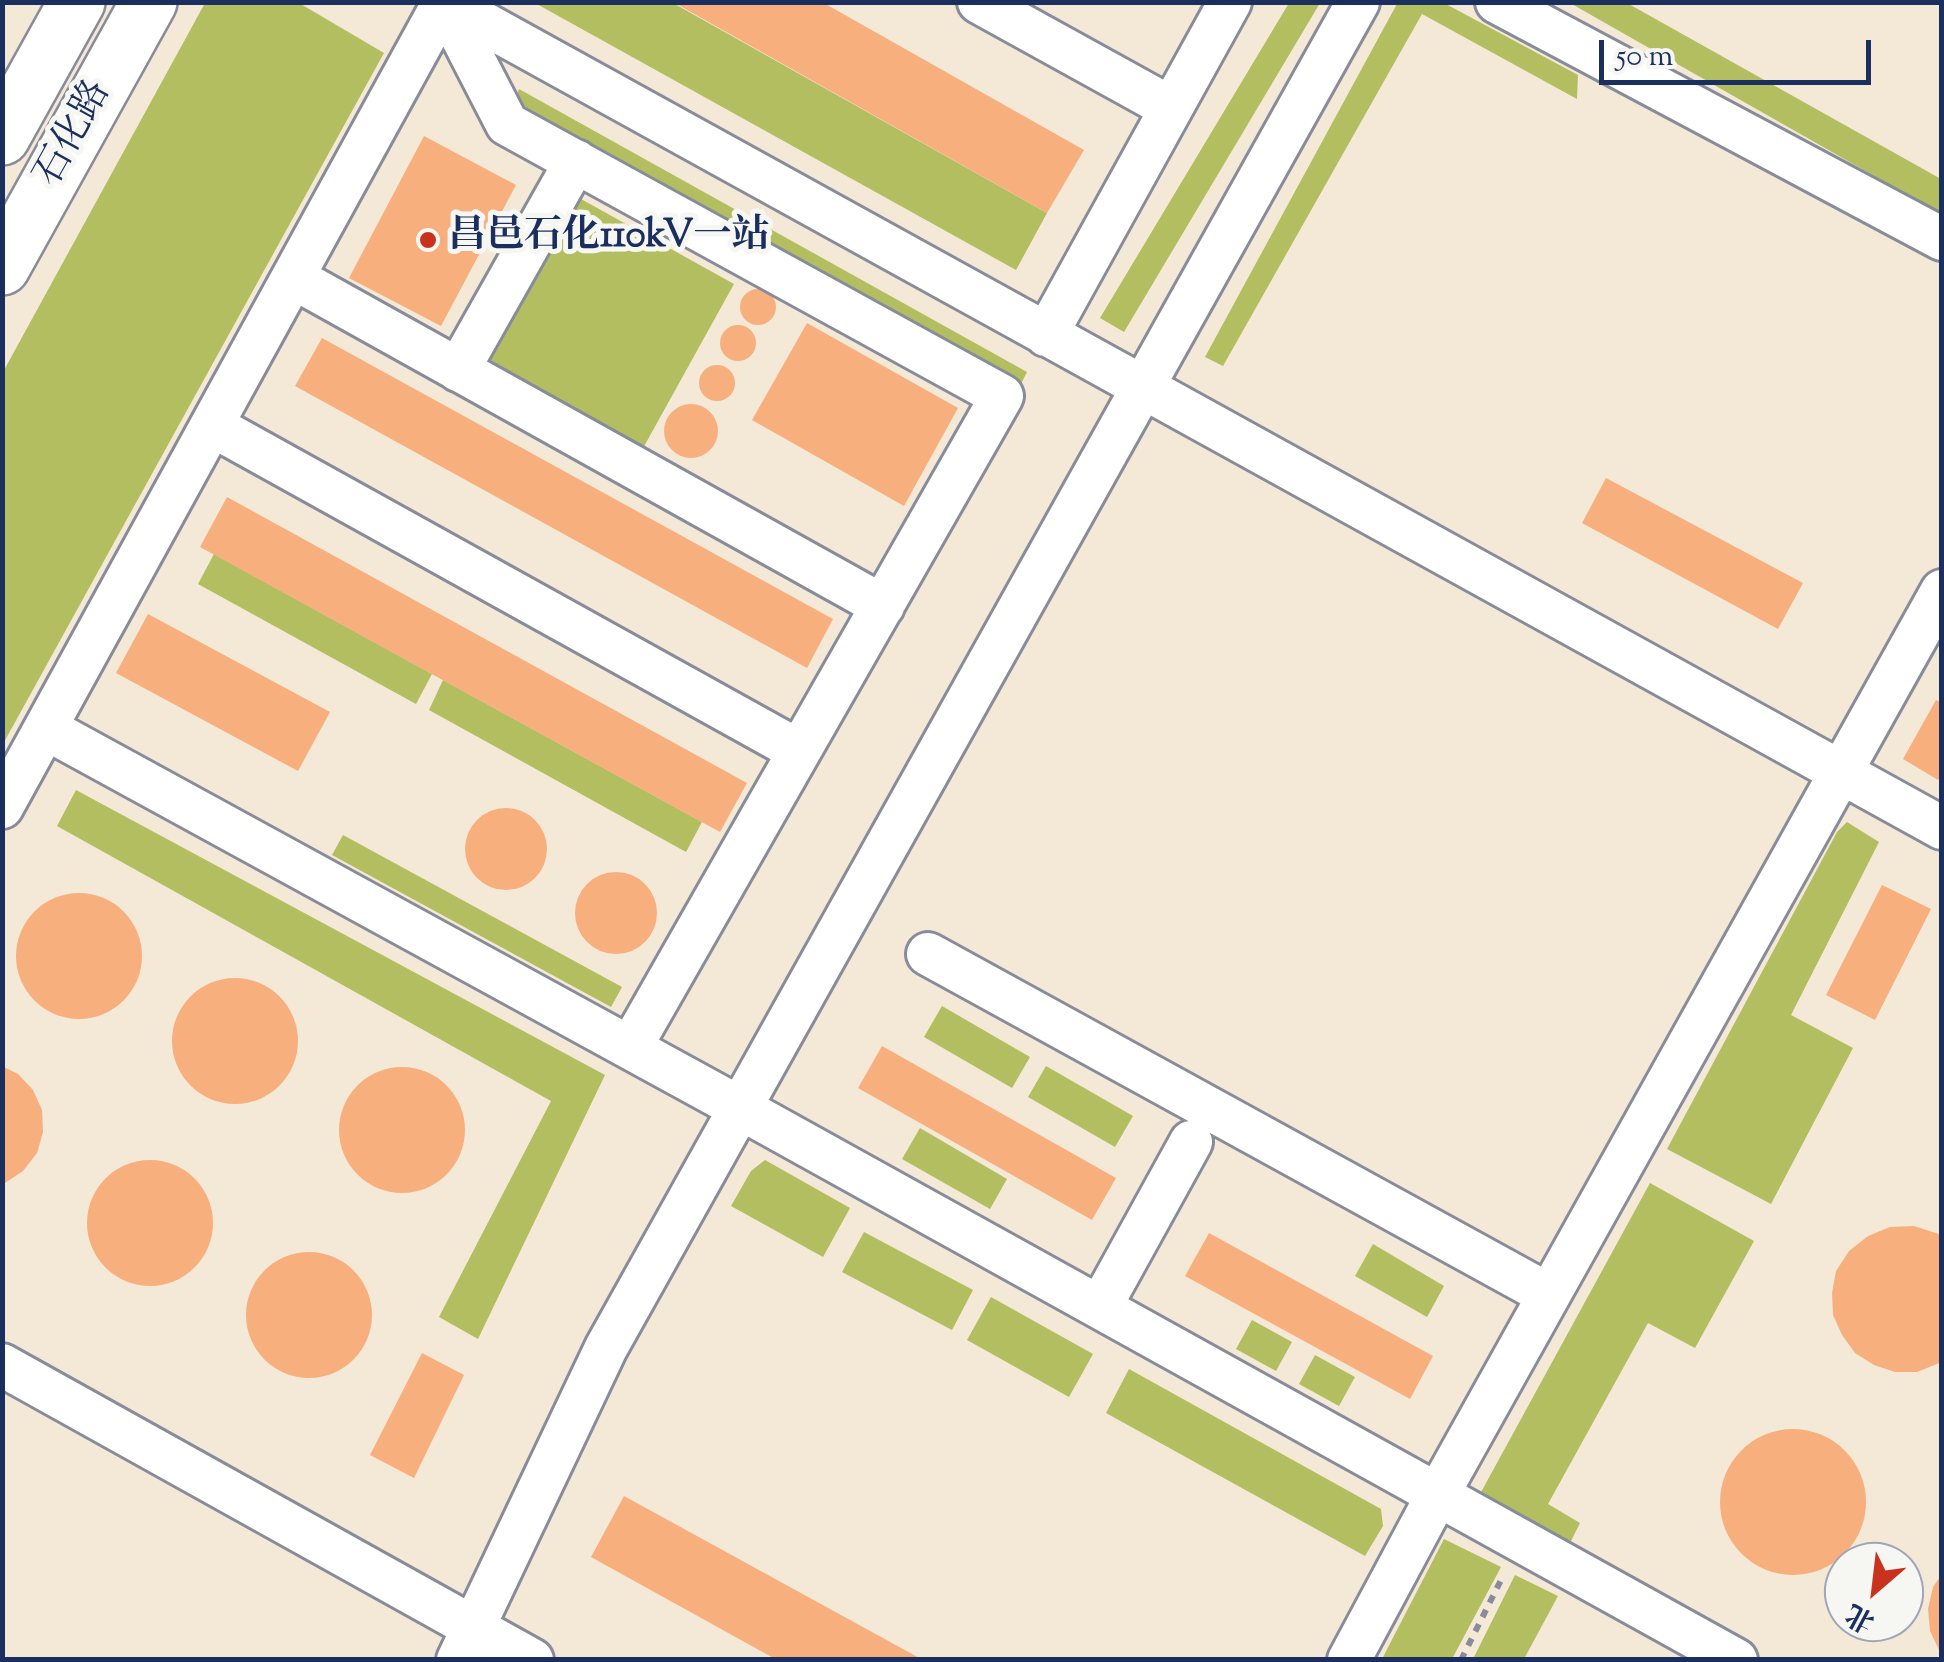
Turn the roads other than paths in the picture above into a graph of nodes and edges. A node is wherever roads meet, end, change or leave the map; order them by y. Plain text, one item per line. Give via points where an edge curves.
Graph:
1 (149, 2) edge
2 (444, 2) edge
3 (979, 2) edge
4 (1230, 2) edge
5 (1358, 2) edge
6 (1497, 2) edge
7 (65, 7) edge
8 (1171, 108) junction
9 (2, 138) edge
10 (576, 162) junction
11 (1942, 239) edge
12 (2, 266) edge
13 (294, 278) junction
14 (1046, 334) junction
15 (458, 370) junction
16 (1142, 388) junction
17 (213, 426) junction
18 (1942, 591) edge
19 (882, 606) junction
20 (47, 730) junction
21 (799, 752) junction
22 (1840, 772) junction
23 (2, 807) edge
24 (1942, 828) edge
25 (928, 954) dead end
26 (630, 1048) junction
27 (740, 1108) junction
28 (1191, 1142) dead end
29 (1549, 1295) junction
30 (1100, 1307) junction
31 (2, 1365) edge
32 (1438, 1494) junction
33 (466, 1643) edge
34 (532, 1660) edge
35 (1349, 1660) edge
36 (1736, 1660) edge

1 - 12 main road, 石化路
2 - 10 lane via 508,124
2 - 13 lane
2 - 14 lane
3 - 8 lane
4 - 8 lane
5 - 16 lane
6 - 11 lane
7 - 9 main road, 石化路
8 - 14 lane
10 - 15 lane
10 - 19 lane via 1002,396
13 - 15 lane
13 - 17 lane
14 - 16 lane
15 - 19 lane
16 - 22 lane
16 - 27 lane
17 - 20 lane
17 - 21 lane
18 - 22 lane
19 - 21 lane
20 - 23 lane
20 - 26 lane
21 - 26 lane
22 - 24 lane
22 - 29 lane
25 - 29 lane
26 - 27 lane
27 - 30 lane
27 - 33 lane via 606,1348
28 - 30 lane
29 - 32 lane
30 - 32 lane
31 - 33 lane
32 - 35 lane
32 - 36 lane
33 - 34 lane

